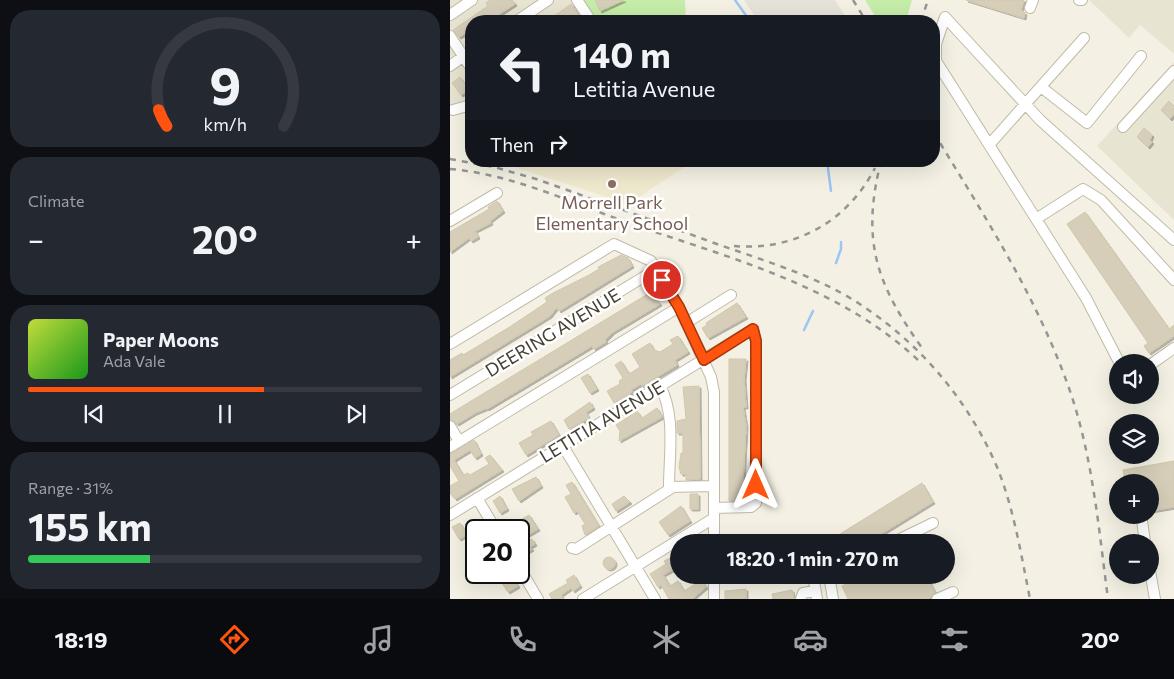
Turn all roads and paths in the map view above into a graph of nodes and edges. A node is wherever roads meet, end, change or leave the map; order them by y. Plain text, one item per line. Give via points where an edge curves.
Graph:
1 (472, 0) edge
2 (548, 0) edge
3 (577, 0) edge
4 (450, 15) edge
5 (525, 15) edge
6 (587, 15) edge
7 (940, 32) edge
8 (450, 36) edge
9 (1084, 38) dead end
10 (465, 52) edge
11 (465, 55) edge
12 (1142, 56) dead end
13 (450, 66) edge
14 (940, 67) edge
15 (1174, 71) edge
16 (1041, 87) junction
17 (1026, 104) junction
18 (465, 107) edge
19 (451, 112) edge
20 (1123, 127) dead end
21 (988, 145) junction
22 (497, 193) dead end
23 (1036, 219) junction
24 (450, 221) edge
25 (1174, 240) edge
26 (655, 270) junction
27 (1174, 280) edge
28 (731, 295) dead end
29 (679, 307) junction
30 (686, 323) junction
31 (450, 344) edge
32 (1174, 348) edge
33 (1115, 354) edge
34 (1159, 359) edge
35 (704, 360) junction
36 (660, 386) junction
37 (450, 395) edge
38 (450, 426) edge
39 (454, 444) edge
40 (562, 446) junction
41 (714, 486) junction
42 (672, 487) junction
43 (477, 498) junction
44 (714, 513) junction
45 (450, 515) edge
46 (489, 519) edge
47 (933, 523) dead end
48 (612, 527) junction
49 (714, 534) edge
50 (910, 534) edge
51 (572, 548) dead end
52 (636, 566) junction
53 (529, 584) edge
54 (714, 584) edge
55 (830, 584) edge
56 (1152, 584) edge
57 (953, 592) dead end
58 (816, 595) edge
59 (538, 599) edge
60 (583, 599) edge
61 (656, 599) edge
62 (714, 599) edge
63 (801, 599) edge
64 (832, 599) edge
65 (937, 599) edge
66 (1155, 599) edge

1 - 4 street
2 - 5 street
3 - 6 street
7 - 17 street via 945,17
8 - 10 street
9 - 16 street
11 - 13 street
12 - 16 street via 1087,123
14 - 21 street
15 - 20 street
16 - 17 street
17 - 21 street
17 - 25 street
18 - 19 street
21 - 23 street
22 - 24 street
23 - 27 street via 1083,189 1100,200
23 - 33 street via 1086,298
26 - 29 street
26 - 31 street via 651,261 614,244
26 - 37 street, DEERING AVENUE
28 - 30 street
29 - 30 street
29 - 39 street
30 - 35 street
32 - 34 street
35 - 36 street, LETITIA AVENUE
35 - 41 street via 714,392
35 - 44 street, LETITIA AVENUE via 753,329 756,341 756,503 751,508
36 - 40 street, LETITIA AVENUE
36 - 42 street via 670,411
38 - 39 street
40 - 43 street, LETITIA AVENUE
40 - 48 street
41 - 42 street
41 - 44 street
42 - 48 street
43 - 45 street, LETITIA AVENUE
43 - 46 street
44 - 49 street
44 - 52 street
47 - 50 street
48 - 51 street via 576,549
48 - 52 street
52 - 60 street
52 - 61 street
53 - 59 street
54 - 62 street
55 - 64 street
56 - 66 street
57 - 65 street
58 - 63 street via 803,593

